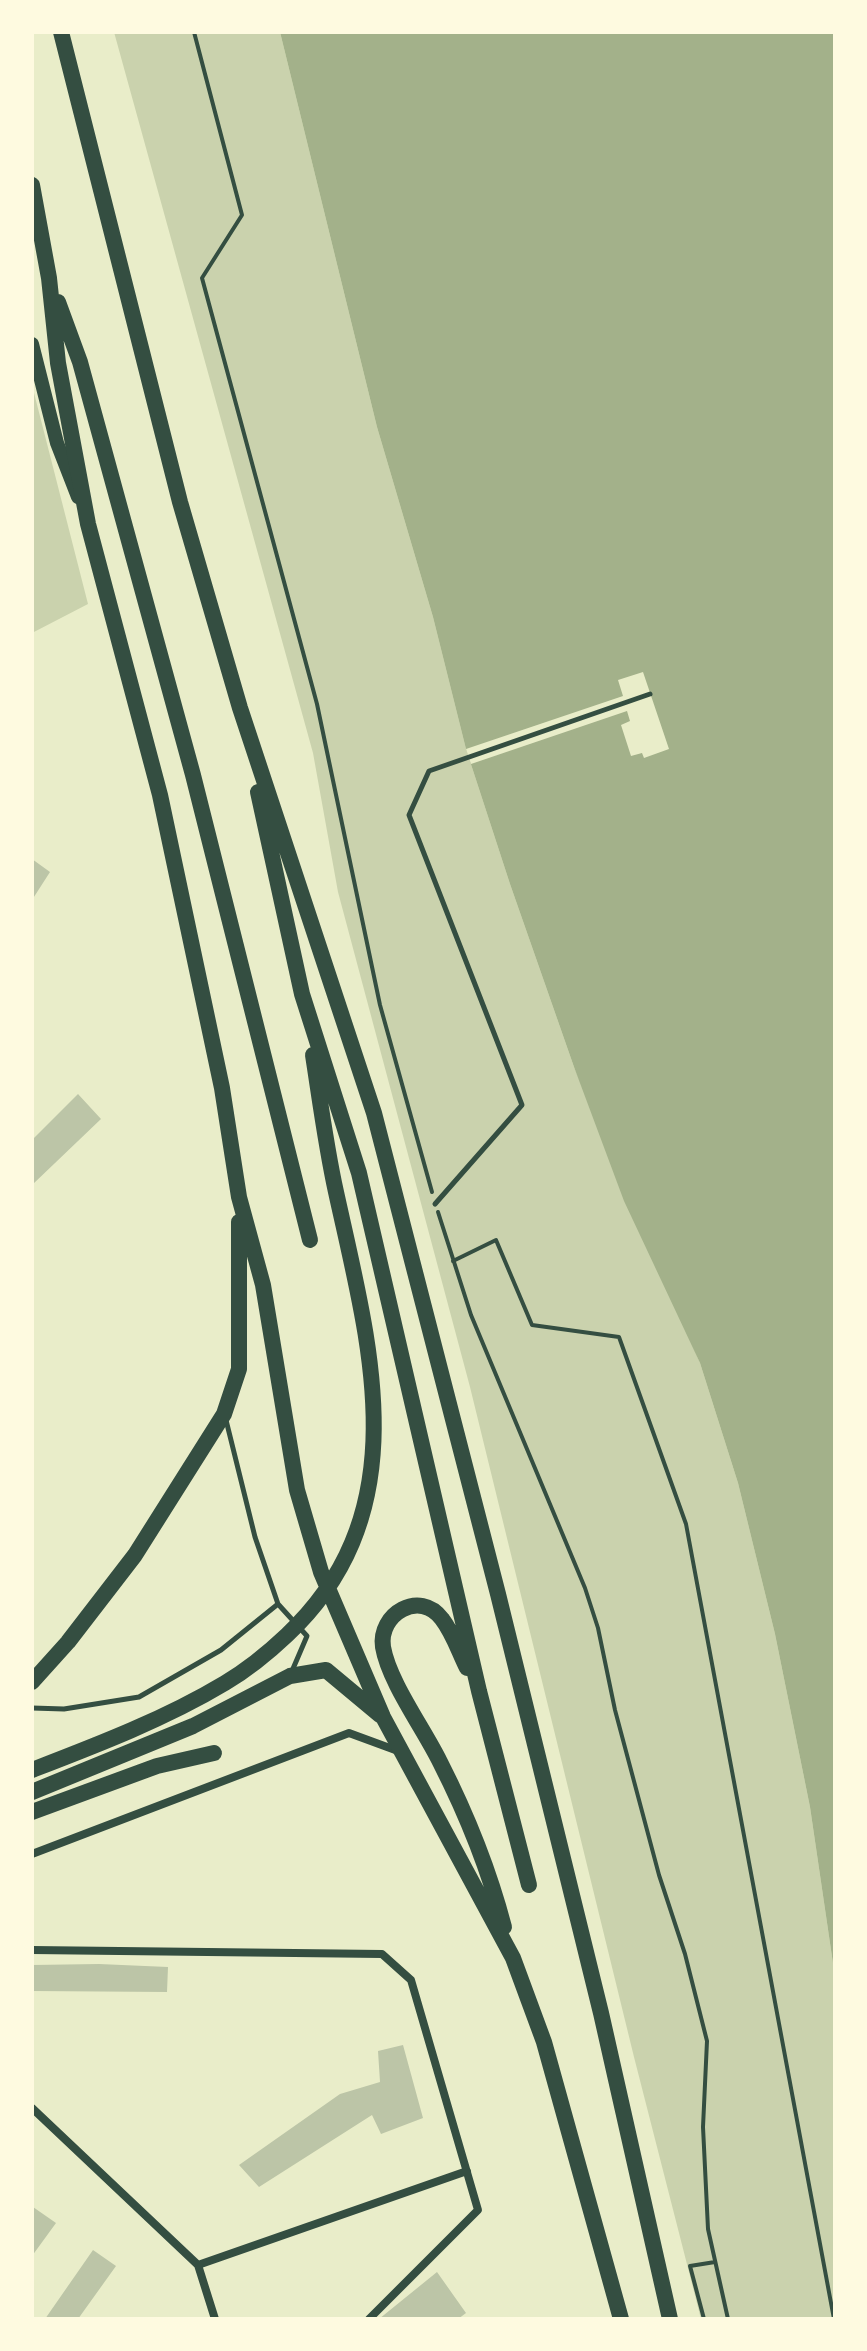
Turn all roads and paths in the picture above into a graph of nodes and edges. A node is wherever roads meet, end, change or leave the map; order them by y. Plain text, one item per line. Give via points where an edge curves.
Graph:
1 (194, 32) edge
2 (63, 36) edge
3 (32, 185) edge
4 (49, 278) junction
5 (32, 344) edge
6 (88, 524) junction
7 (650, 694) dead end
8 (240, 708) junction
9 (302, 994) junction
10 (239, 1197) junction
11 (435, 1204) junction
12 (310, 1240) dead end
13 (453, 1261) junction
14 (224, 1414) junction
15 (278, 1604) junction
16 (290, 1676) junction
17 (32, 1682) edge
18 (479, 1691) junction
19 (32, 1708) edge
20 (383, 1717) junction
21 (214, 1753) dead end
22 (403, 1753) junction
23 (32, 1770) edge
24 (32, 1792) edge
25 (32, 1812) edge
26 (32, 1854) edge
27 (529, 1885) dead end
28 (32, 1950) edge
29 (513, 1958) junction
30 (32, 2108) edge
31 (467, 2171) junction
32 (715, 2262) junction
33 (198, 2265) junction
34 (215, 2319) edge
35 (369, 2319) edge
36 (621, 2319) edge
37 (670, 2319) edge
38 (704, 2319) edge
39 (728, 2319) edge
40 (834, 2319) edge

1 - 11 path via 242,215 202,278 317,704 380,1005
2 - 8 highway via 180,502
3 - 4 highway
4 - 6 highway via 58,363
4 - 12 highway via 80,362 193,775
5 - 6 main road via 57,443
6 - 10 highway via 160,795 222,1088
7 - 11 lane via 429,771 409,815 522,1105
8 - 9 highway
8 - 37 highway via 374,1113 582,1935
9 - 18 highway via 359,1173
9 - 23 highway via 372,1375 375,1438 369,1494 333,1581 308,1615 271,1650 226,1683
10 - 14 highway via 239,1369
10 - 20 highway via 263,1285 297,1490 321,1572
11 - 13 path
13 - 32 path via 585,1588 659,1875 685,1954 707,2041 703,2127 708,2229
13 - 40 path via 496,1240 532,1325 619,1337 686,1524
14 - 15 lane
14 - 17 highway via 135,1555
15 - 16 lane via 307,1636
15 - 19 lane via 221,1650 139,1697 64,1709
16 - 20 highway via 326,1670
16 - 24 highway via 193,1726
18 - 27 highway
18 - 29 highway via 441,1617 415,1605 389,1617 383,1632 387,1661 441,1763 490,1874
20 - 22 highway
21 - 25 highway via 157,1766
22 - 26 street via 349,1733
22 - 29 highway
28 - 31 street via 382,1954 411,1980
29 - 36 highway via 544,2042
30 - 33 street
31 - 33 street
31 - 35 street via 478,2210
32 - 38 path via 690,2266
32 - 39 path
33 - 34 street

